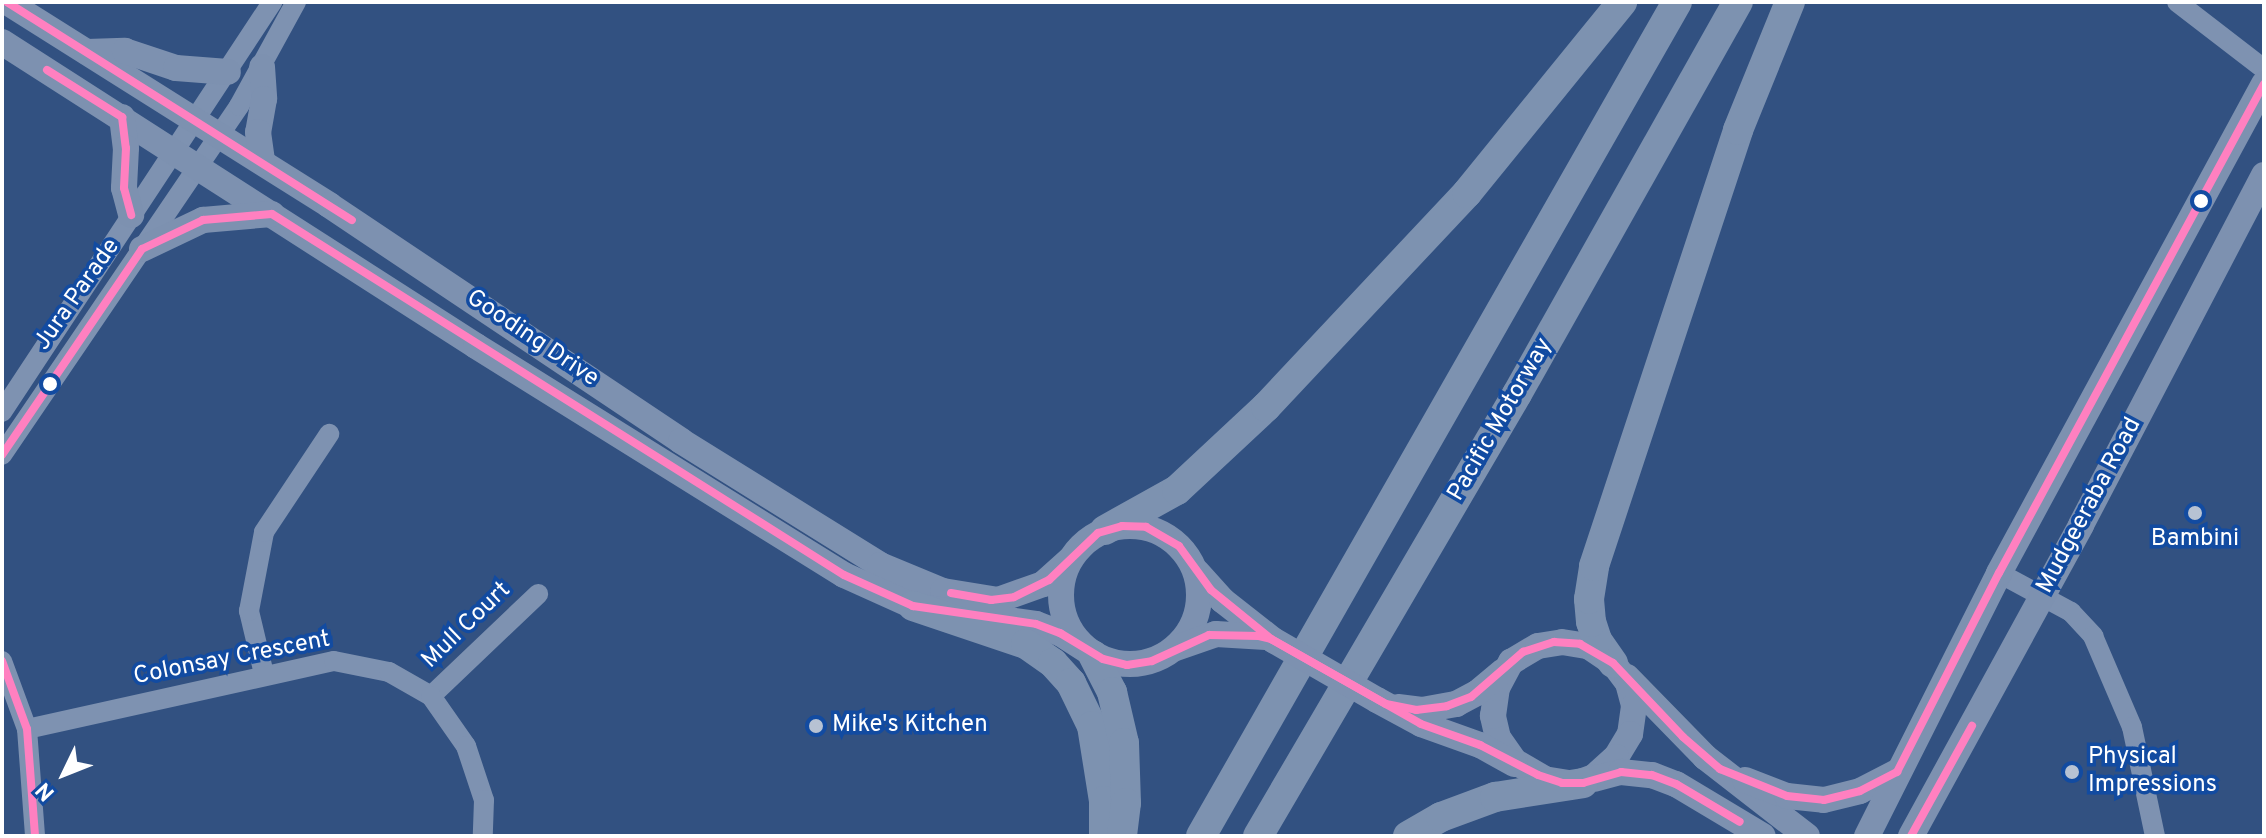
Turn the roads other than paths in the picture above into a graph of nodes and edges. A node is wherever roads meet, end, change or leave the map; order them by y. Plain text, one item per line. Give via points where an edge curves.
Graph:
1 (7, 2) edge
2 (272, 2) edge
3 (296, 2) edge
4 (1622, 2) edge
5 (1677, 2) edge
6 (1738, 2) edge
7 (1790, 2) edge
8 (2177, 2) edge
9 (2, 42) edge
10 (87, 52) junction
11 (262, 67) junction
12 (2264, 69) edge
13 (228, 72) junction
14 (2264, 84) edge
15 (122, 117) junction
16 (195, 120) junction
17 (219, 135) junction
18 (174, 150) junction
19 (262, 162) junction
20 (198, 166) junction
21 (2264, 175) edge
22 (272, 214) junction
23 (131, 215) junction
24 (142, 249) junction
25 (2, 412) edge
26 (329, 434) dead end
27 (2, 455) edge
28 (1105, 530) junction
29 (1070, 560) junction
30 (1191, 562) junction
31 (1999, 573) junction
32 (538, 594) dead end
33 (2043, 596) junction
34 (913, 606) junction
35 (1272, 639) junction
36 (1173, 650) junction
37 (1090, 652) junction
38 (2, 661) edge
39 (1511, 662) junction
40 (1616, 666) junction
41 (264, 674) junction
42 (431, 696) junction
43 (1382, 702) junction
44 (27, 729) junction
45 (1683, 737) junction
46 (1525, 769) junction
47 (1720, 769) junction
48 (1897, 772) junction
49 (1585, 782) junction
50 (1752, 830) edge
51 (35, 836) edge
52 (483, 836) edge
53 (1104, 836) edge
54 (1122, 836) edge
55 (1201, 836) edge
56 (1258, 836) edge
57 (1408, 836) edge
58 (1807, 836) edge
59 (1867, 836) edge
60 (1911, 836) edge
61 (2155, 836) edge

1 - 10 main road, Gooding Drive
2 - 13 street, Jura Parade
3 - 11 street, Jura Parade
4 - 28 highway via 1467,193 1266,407 1177,490
5 - 55 highway
6 - 56 highway, Pacific Motorway
7 - 40 highway via 1733,144 1594,566 1591,622
8 - 12 street
9 - 15 main road, Gooding Drive
10 - 13 main road via 125,51 176,68
10 - 16 main road, Gooding Drive
11 - 17 street, Jura Parade
11 - 19 main road
13 - 16 street, Jura Parade
14 - 31 main road, Mudgeeraba Road
15 - 18 main road, Gooding Drive
15 - 23 main road via 124,188
16 - 17 main road, Gooding Drive
16 - 18 street, Jura Parade
17 - 19 main road, Gooding Drive
17 - 20 street, Jura Parade
18 - 20 main road, Gooding Drive
18 - 23 street, Jura Parade
19 - 29 main road, Gooding Drive via 681,441 898,574 958,595 998,600 1043,584
20 - 22 main road, Gooding Drive
20 - 24 street, Jura Parade
21 - 33 main road, Mudgeeraba Road
22 - 24 main road via 203,220
22 - 34 main road, Gooding Drive via 831,567
23 - 25 street, Jura Parade
24 - 27 street, Jura Parade
26 - 41 street via 264,532 249,611
28 - 29 main road
28 - 30 main road via 1133,525 1153,529 1174,541
29 - 37 main road via 1062,583 1062,608 1073,636
30 - 35 main road via 1215,595
30 - 36 main road via 1199,584 1199,608
31 - 33 street
31 - 48 main road, Mudgeeraba Road
32 - 42 street, Mull Court
33 - 60 main road, Mudgeeraba Road
33 - 61 street via 2079,618 2107,662 2142,759
34 - 37 main road, Gooding Drive via 1036,624
34 - 53 highway via 1026,644 1071,683 1092,726
35 - 36 main road via 1216,634
35 - 43 main road, bridge
36 - 37 main road via 1127,665
37 - 54 highway via 1109,684 1122,731
38 - 44 street
39 - 40 main road via 1538,646 1562,642 1596,650
39 - 43 main road via 1488,685 1456,704 1416,710
39 - 46 main road via 1497,688 1493,716 1502,744
40 - 45 main road
40 - 49 main road via 1631,691 1633,726 1616,757
41 - 42 street, Colonsay Crescent via 334,661 389,672
41 - 44 street, Colonsay Crescent
42 - 52 street, Colonsay Crescent via 466,746 484,800
43 - 46 main road
44 - 51 street
45 - 47 main road
45 - 50 main road via 1737,803
46 - 49 main road via 1552,781
47 - 48 main road via 1787,796 1818,800 1860,791
47 - 58 main road
48 - 59 main road, Mudgeeraba Road
49 - 50 main road via 1621,772 1652,775
49 - 57 highway via 1495,797

